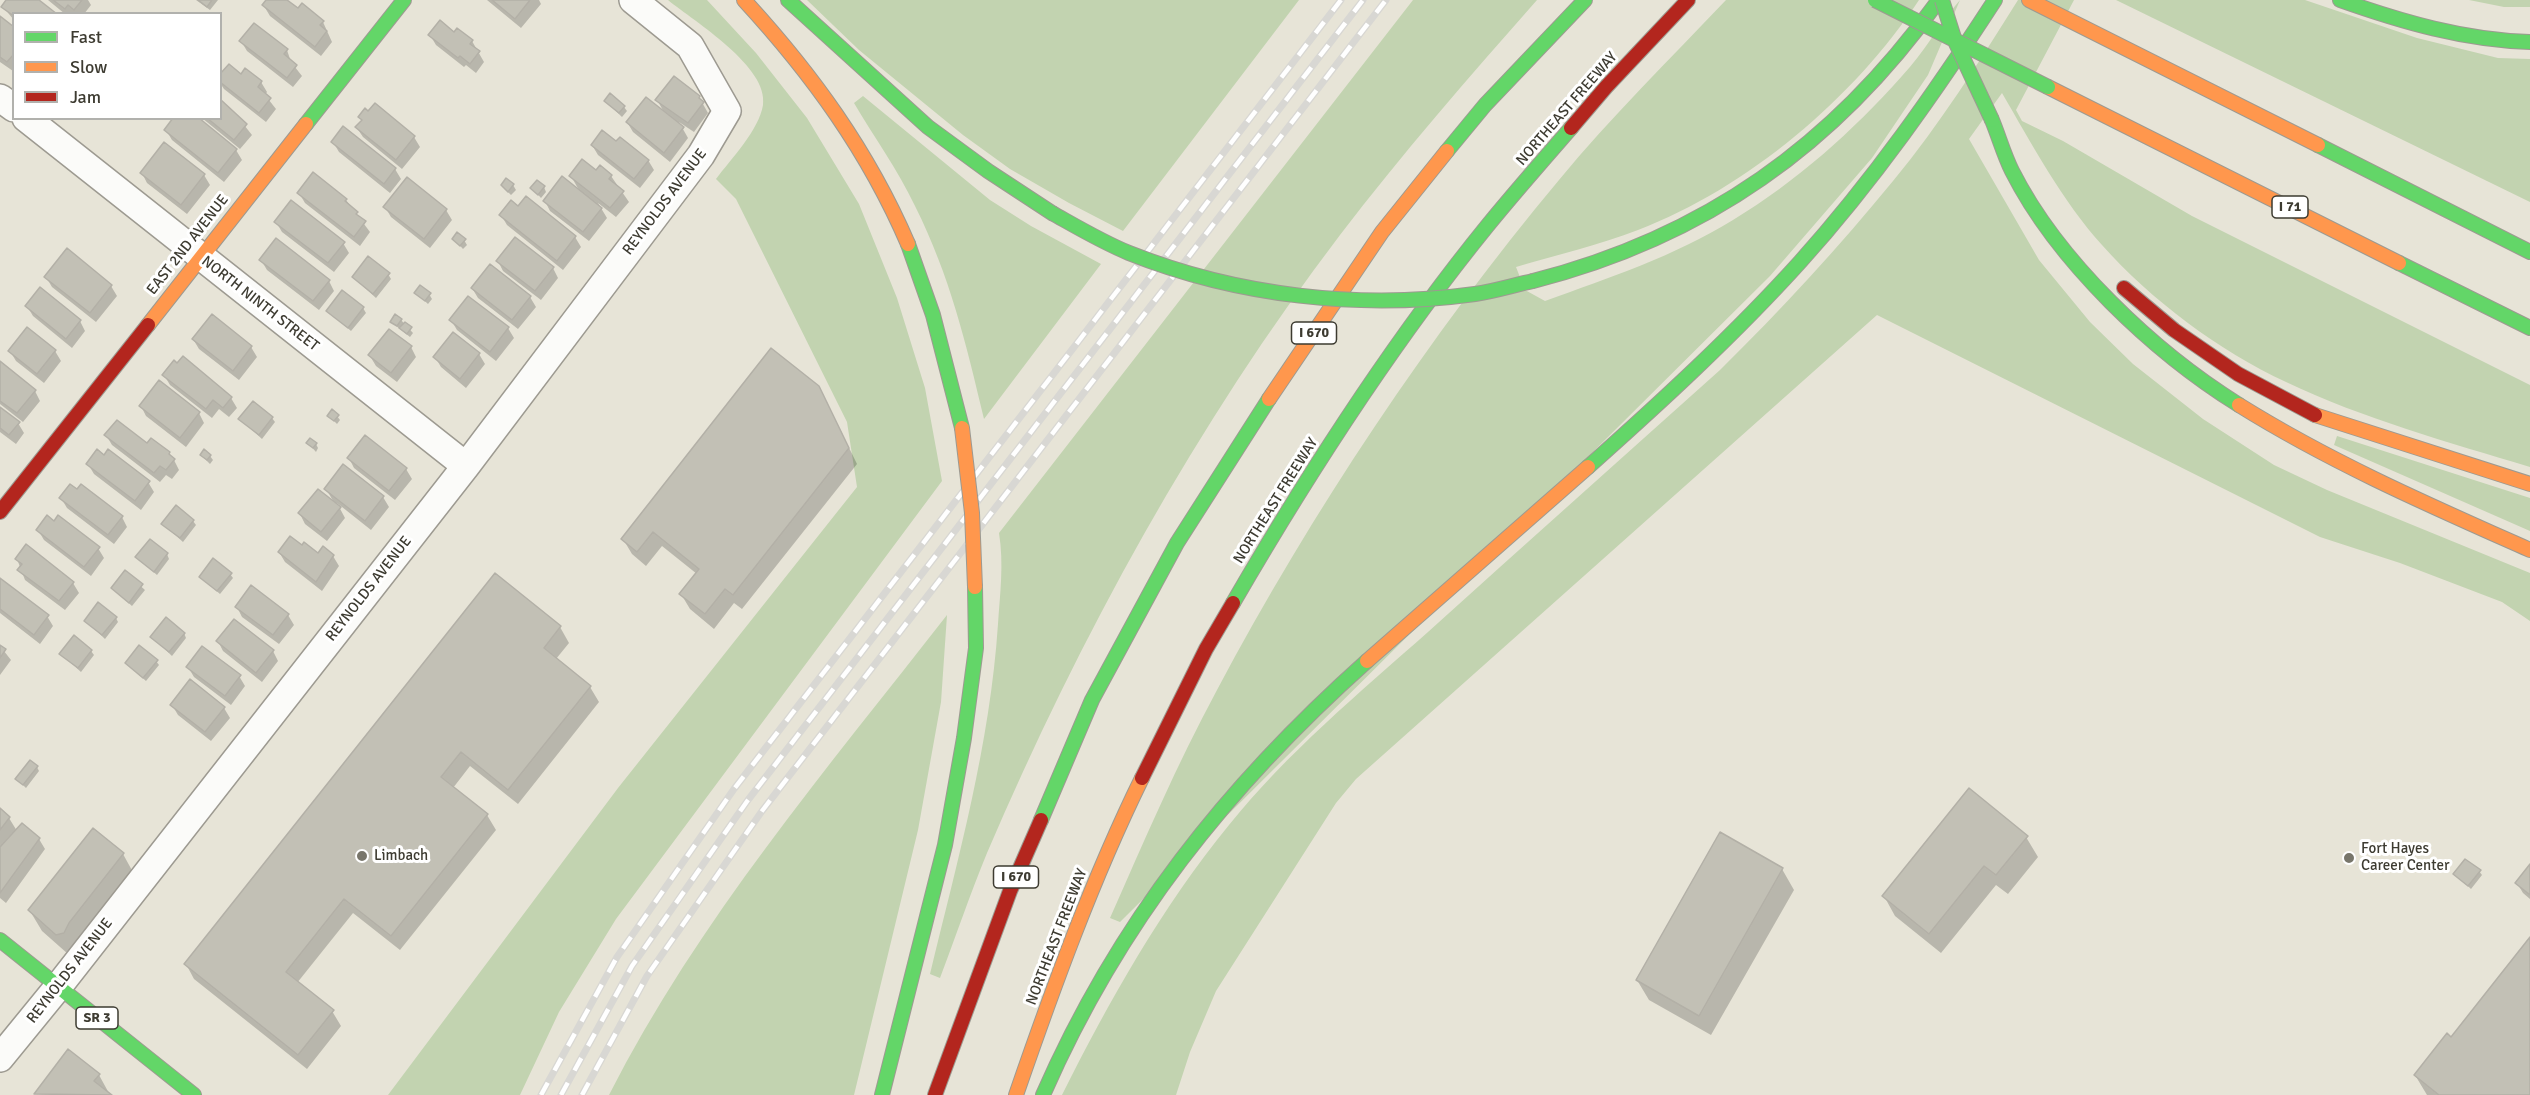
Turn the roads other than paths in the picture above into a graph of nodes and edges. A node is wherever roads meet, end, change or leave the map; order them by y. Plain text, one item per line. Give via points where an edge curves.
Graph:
1 (404, 0) edge
2 (633, 0) edge
3 (744, 0) edge
4 (788, 0) edge
5 (1585, 0) edge
6 (1688, 0) edge
7 (1875, 0) edge
8 (1940, 0) edge
9 (1995, 0) edge
10 (2029, 0) edge
11 (2340, 0) edge
12 (2530, 42) edge
13 (29, 120) edge
14 (1992, 120) junction
15 (2031, 177) dead end
16 (2530, 252) edge
17 (200, 256) junction
18 (2113, 277) dead end
19 (2530, 328) edge
20 (466, 466) junction
21 (2530, 484) edge
22 (0, 512) edge
23 (2530, 550) edge
24 (0, 940) edge
25 (58, 987) junction
26 (0, 1058) edge
27 (194, 1095) edge
28 (882, 1095) edge
29 (935, 1095) edge
30 (1016, 1095) edge
31 (1043, 1095) edge

1 - 17 main road, EAST 2ND AVENUE
2 - 20 street, REYNOLDS AVENUE via 690,46 728,111 702,155
3 - 28 main road, bridge via 803,66 887,198 921,277 962,428 972,513 976,648 945,845
4 - 8 main road, bridge via 928,127 988,171 1092,236 1131,254 1204,277 1271,292 1401,300 1475,294 1602,262 1673,231 1738,196 1797,152 1850,105
5 - 29 main road, I 670 via 1485,105 1382,232 1177,543 1092,700 1010,891
6 - 30 main road, NORTHEAST FREEWAY via 1606,87 1487,226 1390,355 1293,499 1206,649 1121,821 1052,992
7 - 19 main road, I 71, bridge
8 - 14 main road, bridge
9 - 31 main road via 1902,139 1839,218 1743,322 1626,432 1319,704 1201,831 1146,906 1099,982
10 - 16 main road
11 - 12 main road via 2431,27
13 - 17 street, NORTH NINTH STREET
14 - 15 main road
14 - 23 main road via 2011,170 2049,229 2093,285 2149,340 2260,421 2328,458
17 - 20 street, NORTH NINTH STREET
17 - 22 main road, EAST 2ND AVENUE
18 - 21 main road via 2174,330 2238,374 2310,413
20 - 25 street, REYNOLDS AVENUE
24 - 25 main road, SR 3
25 - 26 street, REYNOLDS AVENUE
25 - 27 main road, SR 3

